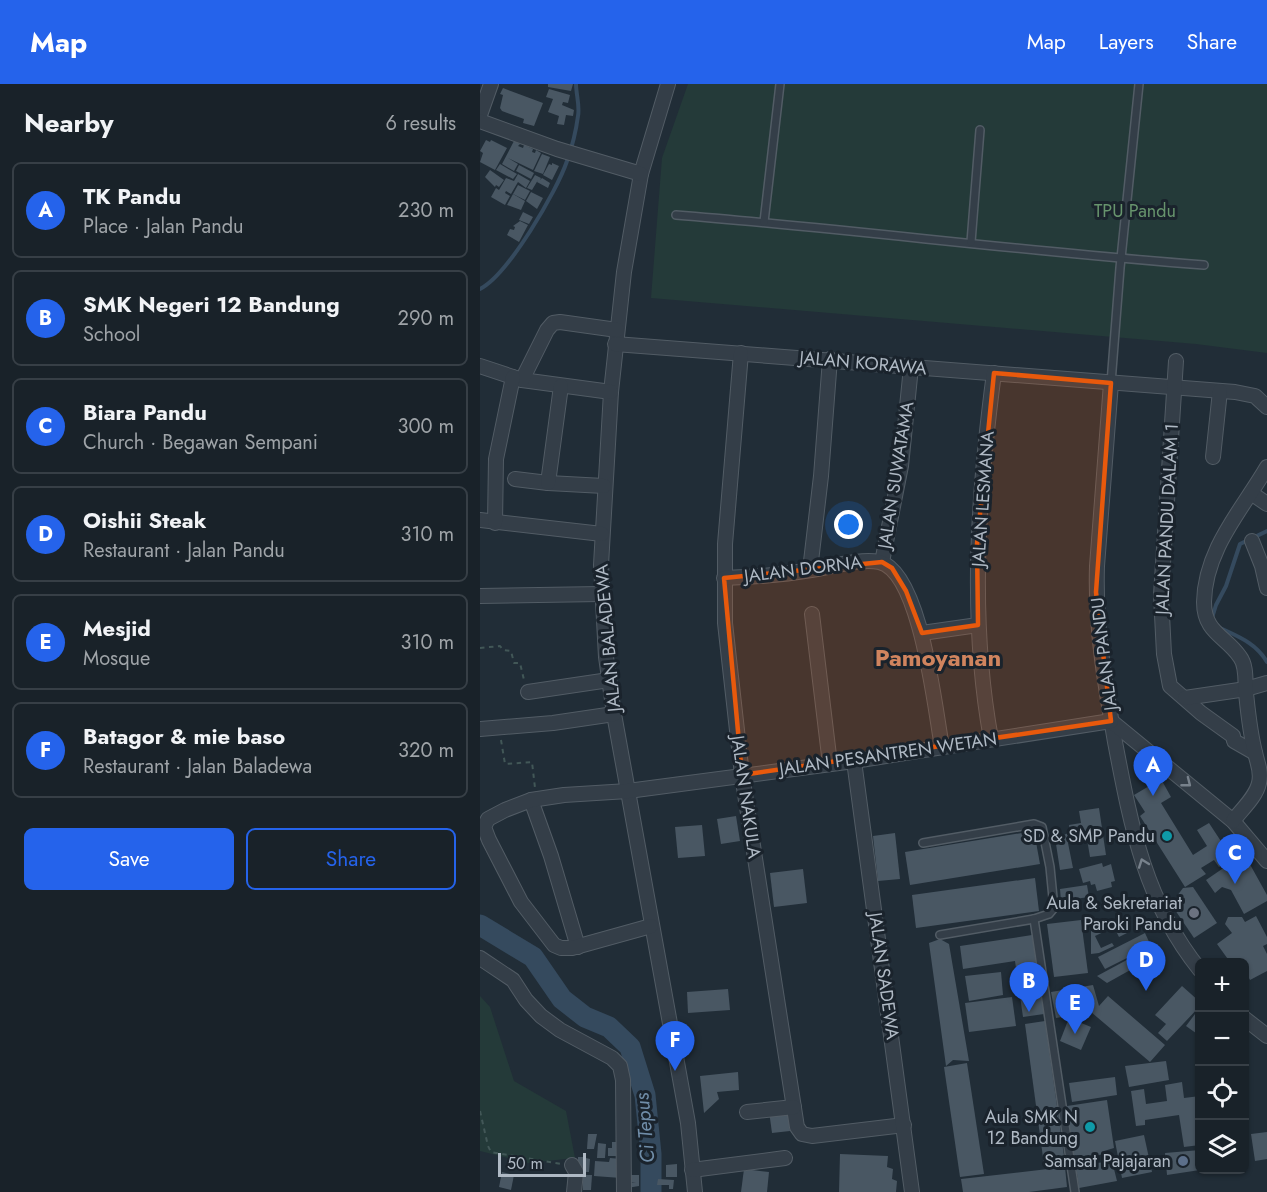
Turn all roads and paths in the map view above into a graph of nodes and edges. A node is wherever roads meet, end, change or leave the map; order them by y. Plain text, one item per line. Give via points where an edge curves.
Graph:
1 (491, 84) edge
2 (668, 84) edge
3 (780, 84) edge
4 (1139, 84) edge
5 (480, 115) edge
6 (480, 122) edge
7 (980, 130) dead end
8 (641, 174) junction
9 (676, 215) dead end
10 (764, 222) junction
11 (971, 242) junction
12 (1121, 259) junction
13 (1204, 264) dead end
14 (616, 337) junction
15 (741, 353) junction
16 (830, 359) junction
17 (1176, 361) dead end
18 (480, 366) edge
19 (911, 367) junction
20 (994, 373) junction
21 (517, 379) junction
22 (1111, 383) junction
23 (561, 386) junction
24 (1174, 387) junction
25 (1220, 391) junction
26 (611, 392) junction
27 (1264, 401) edge
28 (1214, 457) dead end
29 (1267, 467) edge
30 (515, 478) dead end
31 (548, 483) junction
32 (604, 486) junction
33 (1251, 493) junction
34 (1267, 504) edge
35 (480, 520) edge
36 (495, 523) junction
37 (602, 534) junction
38 (1252, 542) dead end
39 (882, 562) junction
40 (810, 570) junction
41 (724, 578) junction
42 (1267, 588) edge
43 (601, 594) junction
44 (480, 596) edge
45 (812, 614) dead end
46 (978, 625) junction
47 (922, 633) junction
48 (480, 648) edge
49 (609, 680) junction
50 (1267, 683) edge
51 (1246, 689) junction
52 (528, 692) joint
53 (1185, 698) junction
54 (614, 714) junction
55 (1111, 721) junction
56 (500, 728) junction
57 (480, 729) edge
58 (991, 739) junction
59 (942, 747) junction
60 (1259, 751) edge
61 (854, 761) junction
62 (830, 764) junction
63 (742, 775) junction
64 (628, 791) junction
65 (1267, 795) edge
66 (1250, 799) junction
67 (534, 800) junction
68 (1233, 821) junction
69 (484, 842) edge
70 (923, 843) dead end
71 (1267, 861) edge
72 (1034, 919) junction
73 (651, 926) junction
74 (940, 935) dead end
75 (578, 947) junction
76 (480, 958) edge
77 (1195, 963) edge
78 (1249, 1021) edge
79 (1267, 1036) edge
80 (794, 1107) junction
81 (480, 1110) edge
82 (747, 1112) dead end
83 (904, 1125) junction
84 (785, 1158) dead end
85 (572, 1165) joint
86 (692, 1170) junction
87 (574, 1192) edge
88 (624, 1192) edge
89 (695, 1192) edge
90 (912, 1192) edge
91 (1075, 1192) edge

1 - 5 street
2 - 8 street, JALAN BALADEWA
3 - 10 lane
4 - 12 lane
6 - 8 street
7 - 11 lane
8 - 14 street, JALAN BALADEWA
9 - 10 lane
10 - 11 lane
11 - 12 lane
12 - 13 lane
12 - 22 lane
14 - 15 street, JALAN KORAWA
14 - 21 street, JALAN KORAWA via 553,323
14 - 26 street, JALAN BALADEWA
15 - 16 street, JALAN KORAWA
15 - 41 street, JALAN NAKULA
16 - 19 street, JALAN KORAWA
16 - 40 street
17 - 24 street, JALAN PANDU DALAM 1
18 - 21 street
19 - 20 street, JALAN KORAWA
19 - 39 street, JALAN SUWATAMA via 901,466
20 - 22 street, JALAN KORAWA
20 - 46 street, JALAN LESMANA via 977,544
21 - 23 street
21 - 36 street via 496,459
22 - 24 street
22 - 55 street, JALAN PANDU via 1096,592
23 - 26 street
23 - 31 street
24 - 25 street
24 - 53 street, JALAN PANDU DALAM 1 via 1161,595 1170,686
25 - 27 street via 1245,393
25 - 28 street
26 - 32 street, JALAN BALADEWA
29 - 33 street
30 - 31 street
31 - 32 street
32 - 37 street, JALAN BALADEWA
33 - 34 street
33 - 51 street via 1217,546 1204,605 1210,626 1242,660
35 - 36 street
36 - 37 street
37 - 43 street, JALAN BALADEWA
38 - 42 street
39 - 40 street, JALAN DORNA
39 - 47 street, JALAN SUWATAMA via 892,568 906,591
40 - 41 street, JALAN DORNA
41 - 63 street, JALAN NAKULA via 725,623
43 - 44 street
43 - 49 street, JALAN BALADEWA
45 - 62 street
46 - 47 street
46 - 58 street, JALAN LESMANA
47 - 59 street, JALAN SUWATAMA
48 - 52 path via 500,646 513,650 514,663 520,663
49 - 52 street
49 - 54 street, JALAN BALADEWA
50 - 51 street
51 - 53 street
51 - 60 street
53 - 60 street, JALAN PANDU DALAM 1 via 1233,736 1234,741
54 - 56 street
54 - 64 street, JALAN BALADEWA
55 - 58 street, JALAN PESANTREN WETAN
55 -> 68 street
77 -> 55 street, JALAN PANDU via 1164,915 1140,855
56 - 57 street
56 - 67 path via 505,764 531,762
58 - 59 street, JALAN PESANTREN WETAN
59 - 61 street, JALAN PESANTREN WETAN
60 - 66 street via 1260,776
61 - 62 street, JALAN PESANTREN WETAN
61 - 83 street, JALAN SADEWA
62 - 63 street, JALAN PESANTREN WETAN
63 - 64 street, JALAN PESANTREN WETAN
63 - 80 street, JALAN NAKULA
64 - 67 street, JALAN PESANTREN WETAN
64 - 73 street, JALAN BALADEWA
65 - 66 street
66 - 68 street
67 - 69 street, JALAN PESANTREN WETAN via 488,819
67 - 75 street
68 - 71 street
69 - 75 street via 521,902 554,945
70 - 72 lane via 1034,824 1042,827 1054,908
72 - 74 lane
72 - 91 lane
73 - 75 street
73 - 86 street, JALAN BALADEWA via 688,1123
76 - 88 street via 513,980 541,1016 620,1066
78 - 79 street
80 - 82 street
80 - 83 street, JALAN NAKULA via 799,1130 806,1136
81 - 85 path via 491,1152
83 - 90 street, JALAN SADEWA
84 - 86 street
85 - 87 street via 576,1172
86 - 89 street, JALAN BALADEWA

